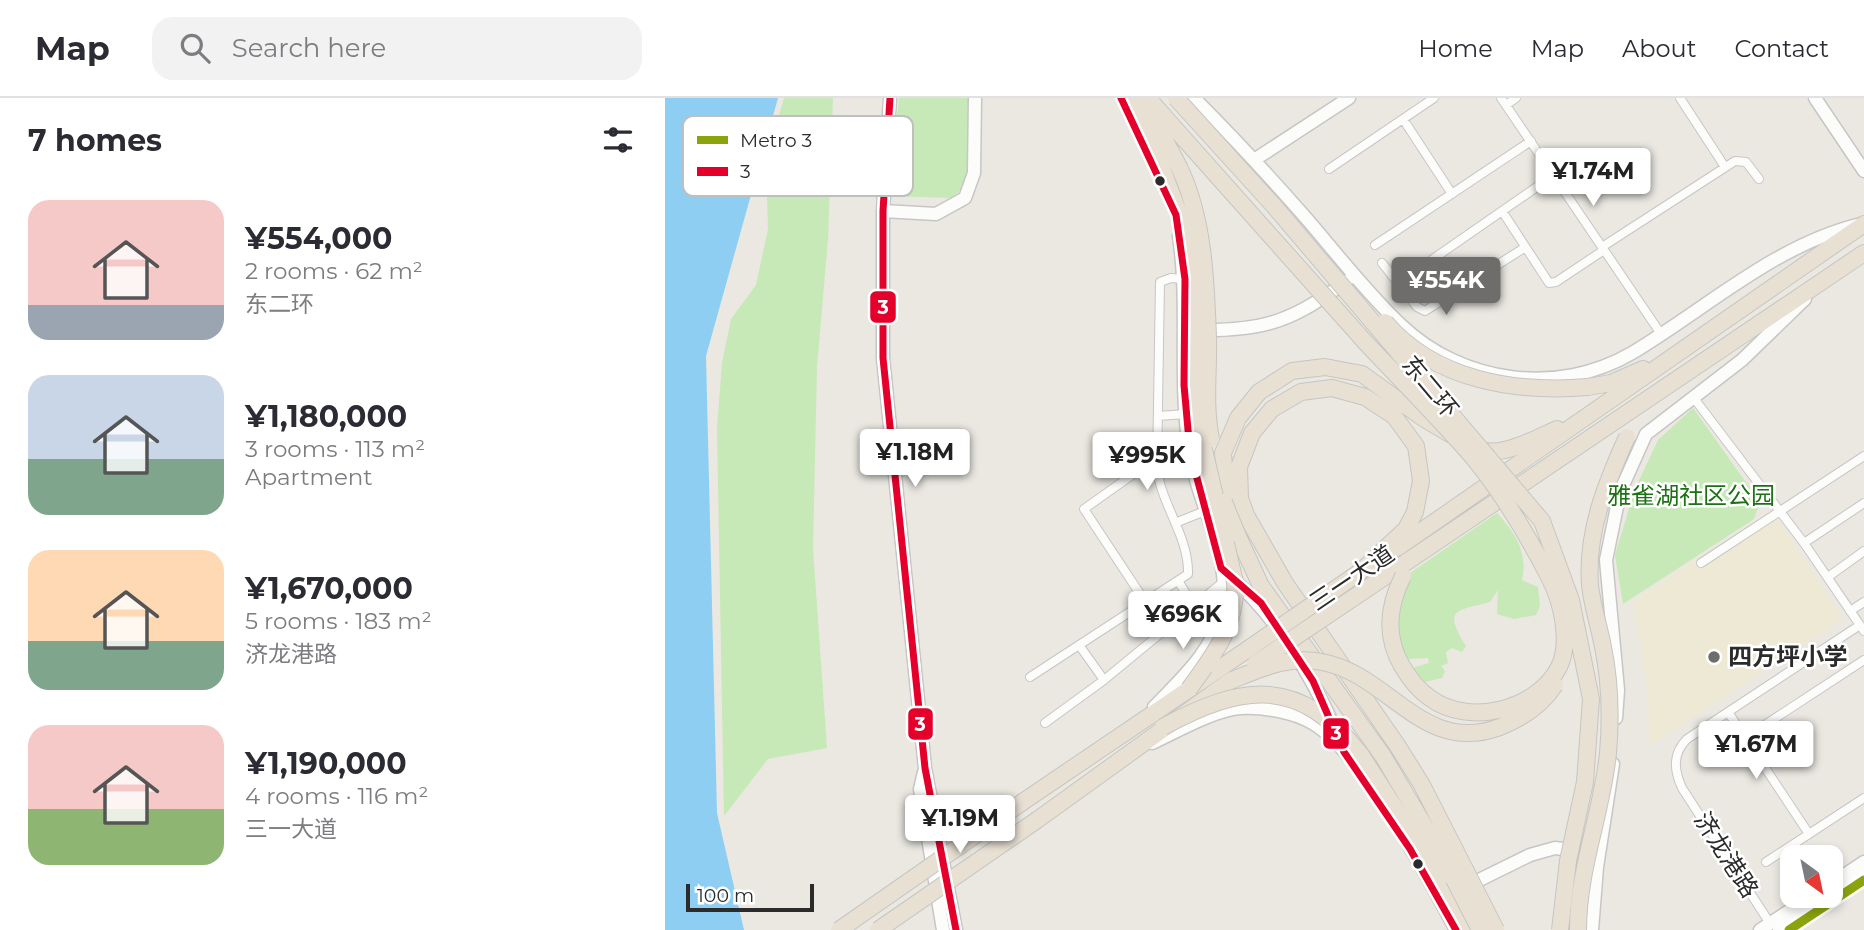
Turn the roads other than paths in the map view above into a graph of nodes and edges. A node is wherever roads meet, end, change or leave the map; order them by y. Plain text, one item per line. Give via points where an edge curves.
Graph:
1 (890, 98) edge
2 (975, 98) edge
3 (1121, 98) edge
4 (1129, 98) edge
5 (1141, 98) edge
6 (1147, 98) edge
7 (1176, 98) edge
8 (1188, 98) edge
9 (1194, 98) edge
10 (1349, 98) edge
11 (1434, 98) edge
12 (1517, 98) edge
13 (1815, 98) edge
14 (1821, 98) edge
15 (1684, 100) edge
16 (1504, 101) edge
17 (889, 116) edge
18 (1403, 119) junction
19 (1531, 141) junction
20 (1254, 160) junction
21 (1864, 160) edge
22 (1725, 167) junction
23 (1329, 169) dead end
24 (1864, 171) edge
25 (1554, 175) junction
26 (1759, 179) dead end
27 (1452, 194) junction
28 (884, 196) edge
29 (883, 211) junction
30 (1502, 211) junction
31 (1864, 224) edge
32 (1375, 245) dead end
33 (1524, 248) junction
34 (1603, 248) junction
35 (1864, 253) edge
36 (1381, 263) dead end
37 (1355, 275) junction
38 (1185, 279) junction
39 (1823, 281) junction
40 (1397, 284) junction
41 (1185, 330) junction
42 (1661, 334) junction
43 (1689, 346) junction
44 (1715, 354) junction
45 (1693, 397) junction
46 (1186, 414) junction
47 (1158, 416) junction
48 (1586, 418) junction
49 (1864, 456) edge
50 (1157, 464) junction
51 (1864, 503) edge
52 (1205, 511) junction
53 (1780, 511) junction
54 (1227, 513) junction
55 (1175, 523) junction
56 (1457, 530) junction
57 (1804, 542) junction
58 (1864, 551) edge
59 (1701, 563) dead end
60 (1221, 568) junction
61 (1360, 572) junction
62 (1828, 577) junction
63 (1179, 582) junction
64 (1223, 582) junction
65 (1571, 600) junction
66 (1864, 602) edge
67 (1146, 603) junction
68 (1192, 604) junction
69 (1850, 611) junction
70 (1862, 628) edge
71 (1079, 645) junction
72 (1864, 660) edge
73 (1030, 677) dead end
74 (1104, 680) junction
75 (1230, 681) junction
76 (1189, 690) junction
77 (1728, 712) junction
78 (1045, 723) dead end
79 (1136, 726) junction
80 (1163, 727) junction
81 (1745, 738) junction
82 (1344, 752) junction
83 (1130, 755) junction
84 (925, 768) junction
85 (1864, 798) edge
86 (1809, 834) junction
87 (1600, 853) junction
88 (1766, 862) dead end
89 (1864, 862) edge
90 (1864, 874) edge
91 (1843, 876) edge
92 (1843, 888) edge
93 (1445, 897) junction
94 (1797, 908) edge
95 (1808, 908) edge
96 (1771, 928) edge
97 (839, 930) edge
98 (878, 930) edge
99 (943, 930) edge
100 (956, 930) edge
101 (1456, 930) edge
102 (1469, 930) edge
103 (1480, 930) edge
104 (1496, 930) edge
105 (1560, 930) edge
106 (1578, 930) edge
107 (1592, 930) edge

1 - 17 street
2 - 29 street via 972,186 965,198 936,214
3 - 38 street via 1176,215
4 - 76 highway, bridge via 1185,229 1197,295 1195,411 1235,582 1236,597 1226,632
5 - 54 highway, bridge via 1181,171 1196,218 1205,265 1208,423
6 - 56 highway, bridge via 1480,467 1526,531 1556,590 1565,632 1559,666 1540,690 1512,707 1487,712 1458,710 1431,699 1410,679 1397,657 1389,626 1393,596 1403,576
7 - 65 highway, 东二环, bridge via 1274,205 1542,521
8 - 43 highway, bridge via 1276,192 1389,327 1420,352 1457,372 1497,385 1543,391 1588,387 1611,383
9 - 20 street
10 - 20 street
11 - 18 street
12 - 16 street
13 - 24 street
14 - 21 street
15 - 22 street
16 - 19 street
18 - 23 street
18 - 27 street
19 - 25 street
19 - 27 street
20 - 37 street
22 - 26 street via 1744,160
22 - 34 street
25 - 30 street
25 - 34 street
27 - 32 street
28 - 29 street
29 - 84 street via 883,358
30 - 33 street
30 - 40 street
31 - 42 street via 1782,257
31 - 43 highway, 三一大道
33 - 34 street via 1552,283
33 - 40 street via 1430,310 1420,310
34 - 42 street
35 - 39 highway, 三一大道
36 - 40 street
37 - 41 street via 1311,307 1276,323 1234,330
37 - 42 street via 1402,327 1436,351 1511,378 1537,381 1607,365
38 - 41 street
38 - 47 street via 1160,282
39 - 44 highway, 三一大道
39 - 45 street via 1742,359
41 - 46 street
43 - 48 highway, 三一大道
44 - 56 highway, 三一大道
44 - 106 highway, bridge via 1638,410 1605,486 1592,536 1590,584 1609,697 1608,754 1583,868
45 - 53 street
45 - 87 street via 1646,434 1620,492 1606,561 1618,690 1612,786
46 - 47 street
46 - 52 street
47 - 50 street
48 - 54 highway via 1513,447 1480,451 1423,418 1362,374 1325,367 1292,371 1259,392 1238,418 1223,453
48 - 61 highway, 三一大道
49 - 53 street
50 - 55 street via 1160,486
50 - 67 street via 1139,470 1084,509
51 - 57 street
52 - 55 street
52 - 60 street
53 - 57 street
53 - 59 street
54 - 103 highway, bridge via 1261,586 1383,755
55 - 63 street via 1188,560 1188,574
56 - 75 highway, 三一大道, bridge
57 - 62 street
58 - 62 street
60 - 64 street
60 - 82 street via 1261,603 1305,670
61 - 76 highway, 三一大道, bridge
61 - 104 highway, bridge via 1406,529 1415,512 1421,481 1416,446 1394,416 1365,397 1332,388 1301,392 1272,409 1252,433 1239,467 1240,498 1292,595 1422,785
62 - 69 street
63 - 67 street
63 - 68 street
64 - 68 street
64 - 79 street via 1223,605 1212,640
65 - 75 highway, bridge via 1571,647 1553,688 1526,715 1489,731 1434,727 1404,710 1365,678 1321,661 1269,665
65 - 105 highway, bridge via 1585,658 1591,721
66 - 69 street
67 - 71 street
68 - 74 street
69 - 70 street
70 - 77 street, 济龙港路
71 - 73 street
71 - 74 street
72 - 81 street
74 - 78 street
75 - 80 highway, 三一大道, bridge
76 - 79 highway, 三一大道
77 - 81 street
77 - 96 street, 济龙港路 via 1682,744 1674,765 1676,777
79 - 97 highway, 三一大道, bridge
80 - 83 highway, 三一大道
80 - 93 highway, bridge via 1203,705 1237,695 1276,695 1314,709 1361,755 1440,878
81 - 86 street
82 - 83 street via 1314,724 1287,713 1240,708
82 - 93 street
83 - 98 highway, 三一大道, bridge
84 - 99 street via 920,789
84 - 100 street
85 - 86 street
86 - 88 street
87 - 93 street via 1555,848 1530,855
87 - 107 street
89 - 91 street
90 - 92 street
93 - 101 street
93 - 102 highway
94 - 96 street
95 - 96 street

